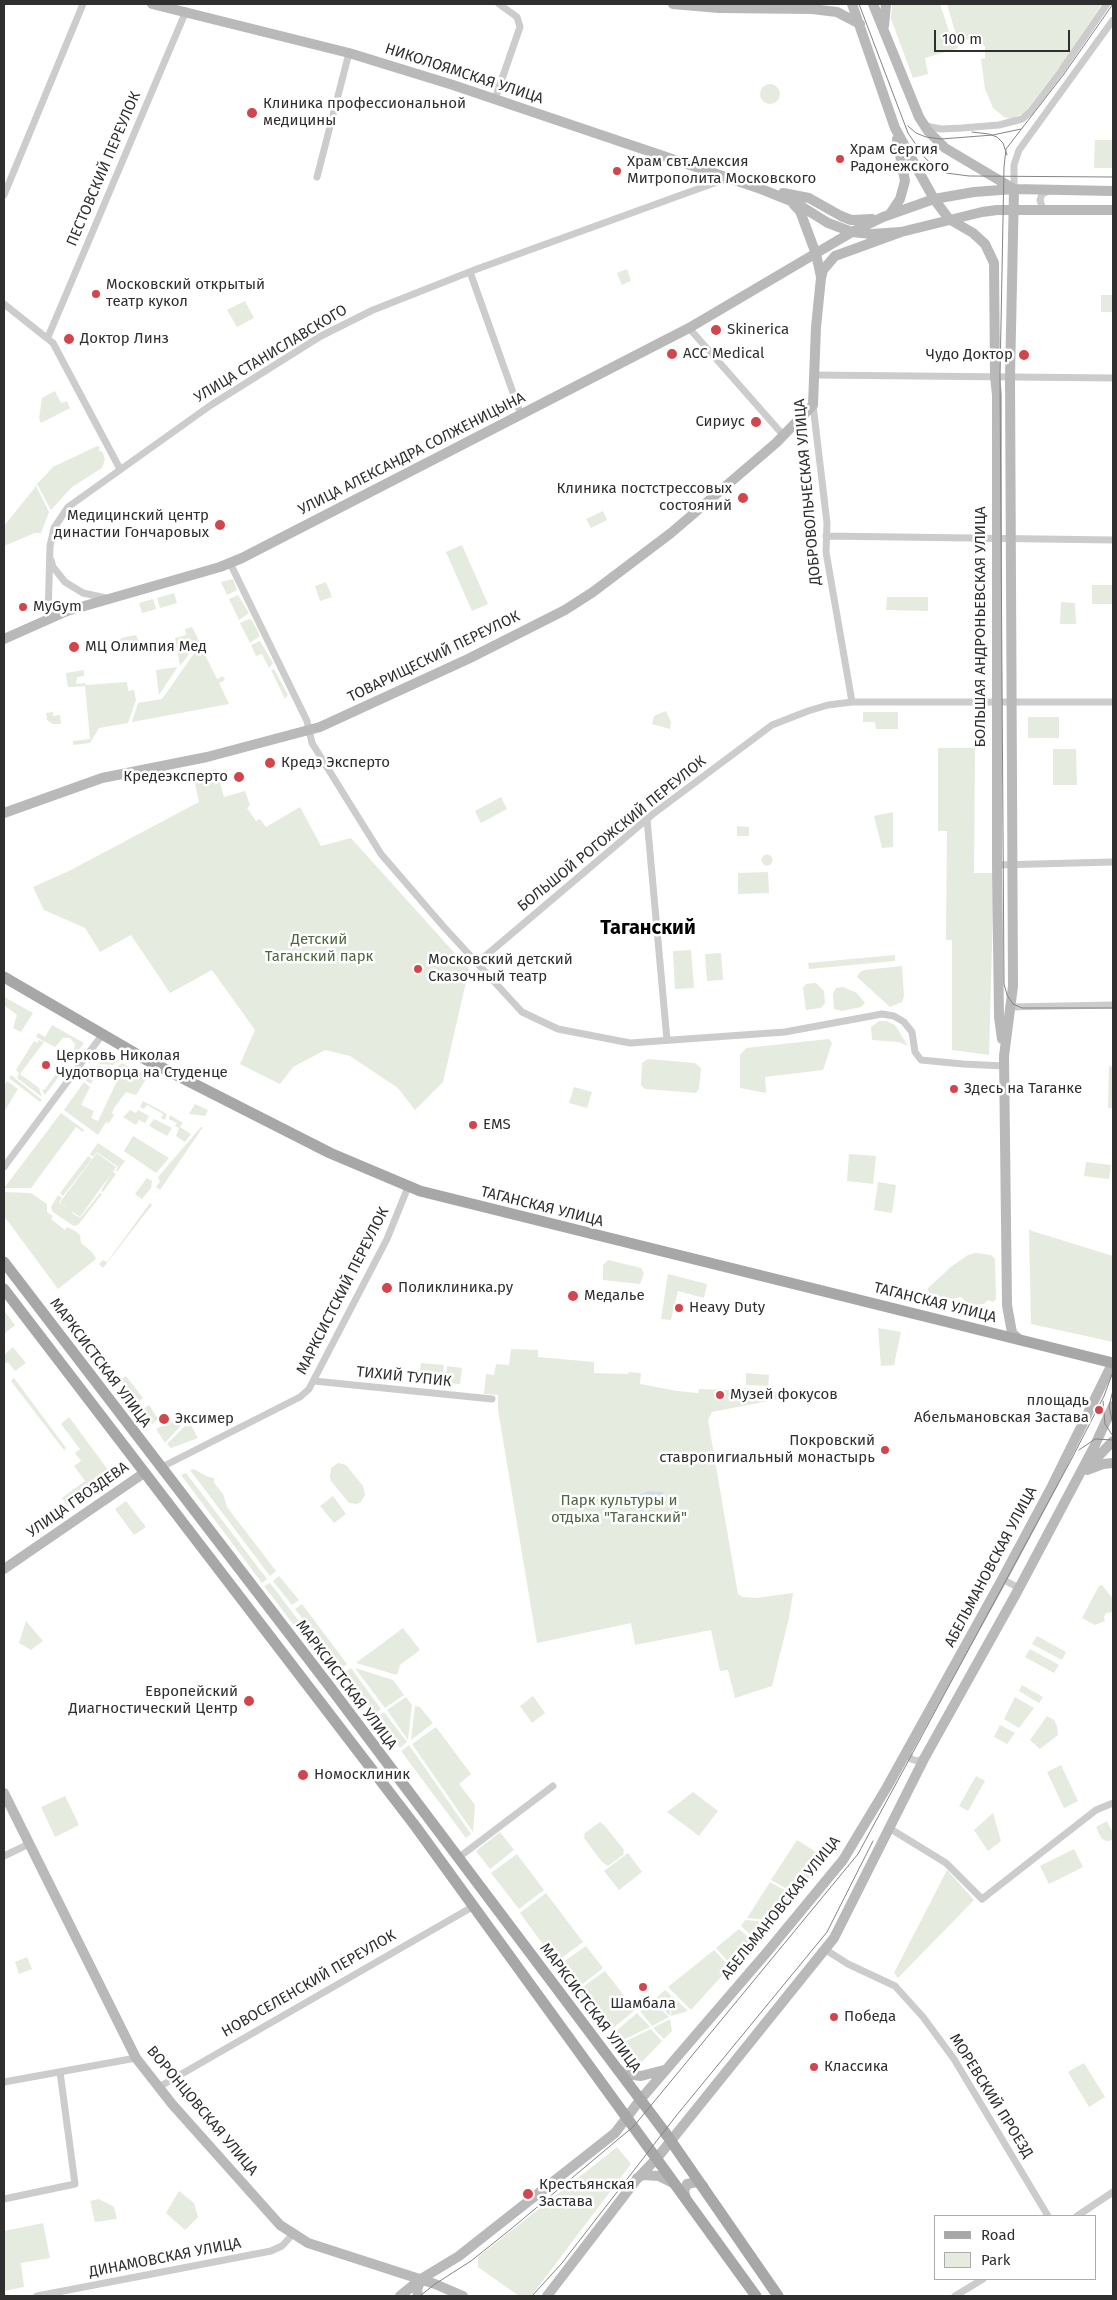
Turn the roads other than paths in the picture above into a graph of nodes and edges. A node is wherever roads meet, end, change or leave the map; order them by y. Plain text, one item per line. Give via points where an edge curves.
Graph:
1 (83, 4) edge
2 (152, 4) edge
3 (500, 4) edge
4 (673, 4) edge
5 (852, 4) edge
6 (873, 4) edge
7 (886, 4) edge
8 (1107, 4) edge
9 (816, 6) edge
10 (186, 12) junction
11 (1113, 20) edge
12 (860, 24) junction
13 (885, 32) junction
14 (350, 53) junction
15 (495, 98) junction
16 (926, 126) junction
17 (895, 128) junction
18 (317, 177) dead end
19 (728, 178) junction
20 (761, 189) junction
21 (1014, 190) junction
22 (1048, 191) junction
23 (1113, 192) edge
24 (4, 195) edge
25 (934, 199) junction
26 (793, 203) junction
27 (1012, 210) junction
28 (1048, 210) junction
29 (1113, 210) edge
30 (886, 216) junction
31 (949, 220) junction
32 (852, 232) junction
33 (901, 232) junction
34 (816, 254) junction
35 (470, 272) junction
36 (821, 278) junction
37 (4, 304) edge
38 (689, 328) junction
39 (48, 337) junction
40 (814, 375) junction
41 (994, 376) junction
42 (1010, 377) junction
43 (1113, 378) edge
44 (814, 405) junction
45 (520, 415) junction
46 (784, 436) junction
47 (120, 469) junction
48 (826, 536) junction
49 (996, 538) junction
50 (1012, 538) junction
51 (1113, 540) edge
52 (50, 554) junction
53 (230, 563) junction
54 (107, 598) junction
55 (48, 618) junction
56 (4, 639) edge
57 (852, 702) junction
58 (996, 702) junction
59 (1012, 702) junction
60 (1113, 702) edge
61 (310, 731) junction
62 (4, 812) edge
63 (647, 819) junction
64 (1113, 862) edge
65 (997, 865) junction
66 (1012, 865) junction
67 (481, 966) junction
68 (4, 977) edge
69 (1113, 1005) edge
70 (1009, 1006) junction
71 (102, 1036) junction
72 (667, 1040) junction
73 (1004, 1061) junction
74 (4, 1167) edge
75 (408, 1187) junction
76 (4, 1262) edge
77 (4, 1289) edge
78 (1020, 1340) junction
79 (1113, 1361) edge
80 (314, 1381) junction
81 (492, 1399) dead end
82 (1113, 1406) edge
83 (1113, 1441) edge
84 (1113, 1463) edge
85 (160, 1468) junction
86 (144, 1473) junction
87 (1079, 1477) junction
88 (4, 1569) edge
89 (1002, 1579) junction
90 (1019, 1588) junction
91 (909, 1748) junction
92 (926, 1757) junction
93 (553, 1786) dead end
94 (4, 1793) edge
95 (1113, 1803) edge
96 (890, 1828) junction
97 (29, 1844) junction
98 (4, 1856) edge
99 (458, 1858) junction
100 (474, 1906) junction
101 (826, 1950) junction
102 (136, 2058) junction
103 (617, 2069) junction
104 (665, 2070) junction
105 (60, 2072) junction
106 (4, 2082) edge
107 (159, 2087) junction
108 (640, 2100) junction
109 (628, 2117) junction
110 (671, 2140) junction
111 (657, 2158) junction
112 (636, 2179) junction
113 (677, 2186) junction
114 (703, 2186) junction
115 (1113, 2192) edge
116 (686, 2198) junction
117 (4, 2199) edge
118 (1047, 2215) edge
119 (1078, 2215) edge
120 (292, 2235) junction
121 (421, 2279) junction
122 (981, 2280) edge
123 (37, 2296) edge
124 (400, 2296) edge
125 (418, 2296) edge
126 (463, 2296) edge
127 (547, 2296) edge
128 (756, 2296) edge
129 (778, 2296) edge
130 (955, 2296) edge

1 - 24 street
2 - 10 main road, НИКОЛОЯМСКАЯ УЛИЦА
3 - 15 street via 517,16 520,27
4 - 9 main road via 719,8
5 - 12 main road
6 - 13 main road
7 - 13 main road
8 - 16 street via 1027,115 1018,121 962,128
9 - 12 main road
10 - 14 main road, НИКОЛОЯМСКАЯ УЛИЦА
10 - 39 street, ПЕСТОВСКИЙ ПЕРЕУЛОК
11 - 21 street via 1019,150 1014,165
12 - 17 main road
13 - 16 main road via 919,117
14 - 15 main road, НИКОЛОЯМСКАЯ УЛИЦА
14 - 18 street
15 - 19 main road, НИКОЛОЯМСКАЯ УЛИЦА
16 - 21 main road via 945,148
17 - 25 main road
17 - 30 main road via 905,181 900,200
19 - 20 main road, НИКОЛОЯМСКАЯ УЛИЦА
19 - 35 street, УЛИЦА СТАНИСЛАВСКОГО
20 - 26 main road, НИКОЛОЯМСКАЯ УЛИЦА
20 - 30 main road, НИКОЛОЯМСКАЯ УЛИЦА via 813,200 852,220 865,221
21 - 22 main road
21 - 25 main road
21 - 27 main road, БОЛЬШАЯ АНДРОНЬЕВСКАЯ УЛИЦА
22 - 23 main road
22 - 28 street via 1040,200 1042,207
25 - 30 main road
25 - 31 main road
26 - 32 main road, НИКОЛОЯМСКАЯ УЛИЦА via 828,223
26 - 34 main road via 800,211
27 - 28 main road
27 - 31 main road via 982,212
27 - 42 main road, БОЛЬШАЯ АНДРОНЬЕВСКАЯ УЛИЦА
28 - 29 main road
30 - 32 main road, УЛИЦА АЛЕКСАНДРА СОЛЖЕНИЦЫНА
31 - 33 main road
31 - 41 main road, БОЛЬШАЯ АНДРОНЬЕВСКАЯ УЛИЦА via 981,240 992,256
32 - 33 main road, НИКОЛОЯМСКАЯ УЛИЦА
32 - 34 main road, УЛИЦА АЛЕКСАНДРА СОЛЖЕНИЦЫНА
33 - 36 main road via 832,258
34 - 36 main road
34 - 38 main road, УЛИЦА АЛЕКСАНДРА СОЛЖЕНИЦЫНА
35 - 45 street
35 - 47 street, УЛИЦА СТАНИСЛАВСКОГО via 382,306 328,332 211,405
36 - 40 main road, ДОБРОВОЛЬЧЕСКАЯ УЛИЦА
37 - 39 street
38 - 45 main road, УЛИЦА АЛЕКСАНДРА СОЛЖЕНИЦЫНА
38 - 46 street
39 - 47 street
40 - 41 street
40 - 44 main road, ДОБРОВОЛЬЧЕСКАЯ УЛИЦА
41 - 42 street
41 - 49 main road, БОЛЬШАЯ АНДРОНЬЕВСКАЯ УЛИЦА via 997,395
42 - 43 street
42 - 50 main road, БОЛЬШАЯ АНДРОНЬЕВСКАЯ УЛИЦА
44 - 46 main road, ТОВАРИЩЕСКИЙ ПЕРЕУЛОК
44 - 48 street, ДОБРОВОЛЬЧЕСКАЯ УЛИЦА
45 - 53 main road, УЛИЦА АЛЕКСАНДРА СОЛЖЕНИЦЫНА
46 - 61 main road, ТОВАРИЩЕСКИЙ ПЕРЕУЛОК via 664,538 565,610 464,661
47 - 52 street, УЛИЦА СТАНИСЛАВСКОГО via 68,507 54,528
48 - 49 street
48 - 57 street, ДОБРОВОЛЬЧЕСКАЯ УЛИЦА
49 - 50 street
49 - 58 main road, БОЛЬШАЯ АНДРОНЬЕВСКАЯ УЛИЦА
50 - 51 street
50 - 59 main road, БОЛЬШАЯ АНДРОНЬЕВСКАЯ УЛИЦА
52 - 54 street via 53,567 65,582 83,592
52 - 55 street, УЛИЦА СТАНИСЛАВСКОГО
53 - 54 main road, УЛИЦА АЛЕКСАНДРА СОЛЖЕНИЦЫНА
53 - 61 street
54 - 55 main road, УЛИЦА АЛЕКСАНДРА СОЛЖЕНИЦЫНА
55 - 56 main road, УЛИЦА АЛЕКСАНДРА СОЛЖЕНИЦЫНА
57 - 58 street, БОЛЬШОЙ РОГОЖСКИЙ ПЕРЕУЛОК
57 - 63 street, БОЛЬШОЙ РОГОЖСКИЙ ПЕРЕУЛОК via 828,705 772,726
58 - 59 street, БОЛЬШОЙ РОГОЖСКИЙ ПЕРЕУЛОК
58 - 65 main road, БОЛЬШАЯ АНДРОНЬЕВСКАЯ УЛИЦА
59 - 60 street, БОЛЬШОЙ РОГОЖСКИЙ ПЕРЕУЛОК
59 - 66 main road, БОЛЬШАЯ АНДРОНЬЕВСКАЯ УЛИЦА
61 - 62 main road, ТОВАРИЩЕСКИЙ ПЕРЕУЛОК via 102,778
61 - 67 street via 312,743 381,854
63 - 67 street, БОЛЬШОЙ РОГОЖСКИЙ ПЕРЕУЛОК via 484,958
63 - 72 street
64 - 66 street
65 - 66 street
65 - 73 main road, БОЛЬШАЯ АНДРОНЬЕВСКАЯ УЛИЦА via 999,1017
66 - 70 main road, БОЛЬШАЯ АНДРОНЬЕВСКАЯ УЛИЦА via 1013,986
67 - 72 street via 522,1012 558,1029 630,1043
68 - 71 main road, ТАГАНСКАЯ УЛИЦА
69 - 70 street
70 - 73 main road, БОЛЬШАЯ АНДРОНЬЕВСКАЯ УЛИЦА
71 - 74 street
71 - 75 main road, ТАГАНСКАЯ УЛИЦА via 330,1153
72 - 73 street via 785,1032 882,1014 904,1022 912,1032 915,1052 921,1060
73 - 78 main road, БОЛЬШАЯ АНДРОНЬЕВСКАЯ УЛИЦА via 1008,1315 1012,1333
75 - 78 main road, ТАГАНСКАЯ УЛИЦА via 569,1230
75 - 80 street, МАРКСИСТСКИЙ ПЕРЕУЛОК via 387,1239
76 - 85 main road, МАРКСИСТСКАЯ УЛИЦА
77 - 86 main road, МАРКСИСТСКАЯ УЛИЦА
78 - 79 main road, ТАГАНСКАЯ УЛИЦА
79 - 89 main road, АБЕЛЬМАНОВСКАЯ УЛИЦА
80 - 81 street, ТИХИЙ ТУПИК
80 - 85 street, МАРКСИСТСКИЙ ПЕРЕУЛОК via 300,1397
82 - 87 main road
83 - 87 main road
84 - 87 main road via 1095,1466
85 - 99 main road, МАРКСИСТСКАЯ УЛИЦА
86 - 88 main road, УЛИЦА ГВОЗДЕВА
86 - 100 main road, МАРКСИСТСКАЯ УЛИЦА
87 - 90 main road
89 - 90 street
89 - 91 main road, АБЕЛЬМАНОВСКАЯ УЛИЦА
90 - 92 main road
91 - 92 street via 908,1754 914,1761
91 - 104 main road, АБЕЛЬМАНОВСКАЯ УЛИЦА via 843,1860
92 - 96 main road
93 - 99 street
94 - 97 main road, ВОРОНЦОВСКАЯ УЛИЦА
95 - 96 street via 1096,1810 982,1899 946,1862
96 - 101 main road
97 - 98 street
97 - 102 main road, ВОРОНЦОВСКАЯ УЛИЦА
99 - 103 main road, МАРКСИСТСКАЯ УЛИЦА
100 - 107 street, НОВОСЕЛЕНСКИЙ ПЕРЕУЛОК
100 - 109 main road, МАРКСИСТСКАЯ УЛИЦА
101 - 110 main road
101 - 118 street, МОРЕВСКИЙ ПРОЕЗД via 895,1986 923,2017 954,2059
102 - 105 street
102 - 107 main road, ВОРОНЦОВСКАЯ УЛИЦА
103 - 104 main road via 642,2076
103 - 108 main road, МАРКСИСТСКАЯ УЛИЦА
104 - 108 main road, АБЕЛЬМАНОВСКАЯ УЛИЦА
105 - 106 street
105 - 117 street via 75,2184
107 - 120 main road, ВОРОНЦОВСКАЯ УЛИЦА
108 - 109 main road, АБЕЛЬМАНОВСКАЯ УЛИЦА
108 - 110 main road, МАРКСИСТСКАЯ УЛИЦА
109 - 111 main road, МАРКСИСТСКАЯ УЛИЦА
109 - 121 main road, АБЕЛЬМАНОВСКАЯ УЛИЦА via 615,2133 551,2184 459,2256
110 - 111 main road
110 - 114 main road, МАРКСИСТСКАЯ УЛИЦА
111 - 112 main road
111 - 113 main road, МАРКСИСТСКАЯ УЛИЦА
112 - 113 main road via 643,2175 659,2176
112 - 127 main road
113 - 116 main road, МАРКСИСТСКАЯ УЛИЦА
114 - 116 main road via 697,2182 687,2184
114 - 129 main road, МАРКСИСТСКАЯ УЛИЦА
115 - 119 street
116 - 128 main road, МАРКСИСТСКАЯ УЛИЦА
120 - 121 main road, ВОРОНЦОВСКАЯ УЛИЦА
120 - 123 street, ДИНАМОВСКАЯ УЛИЦА via 282,2246 271,2251
121 - 124 main road, АБЕЛЬМАНОВСКАЯ УЛИЦА
121 - 125 main road
121 - 126 main road, ВОРОНЦОВСКАЯ УЛИЦА
122 - 130 street

